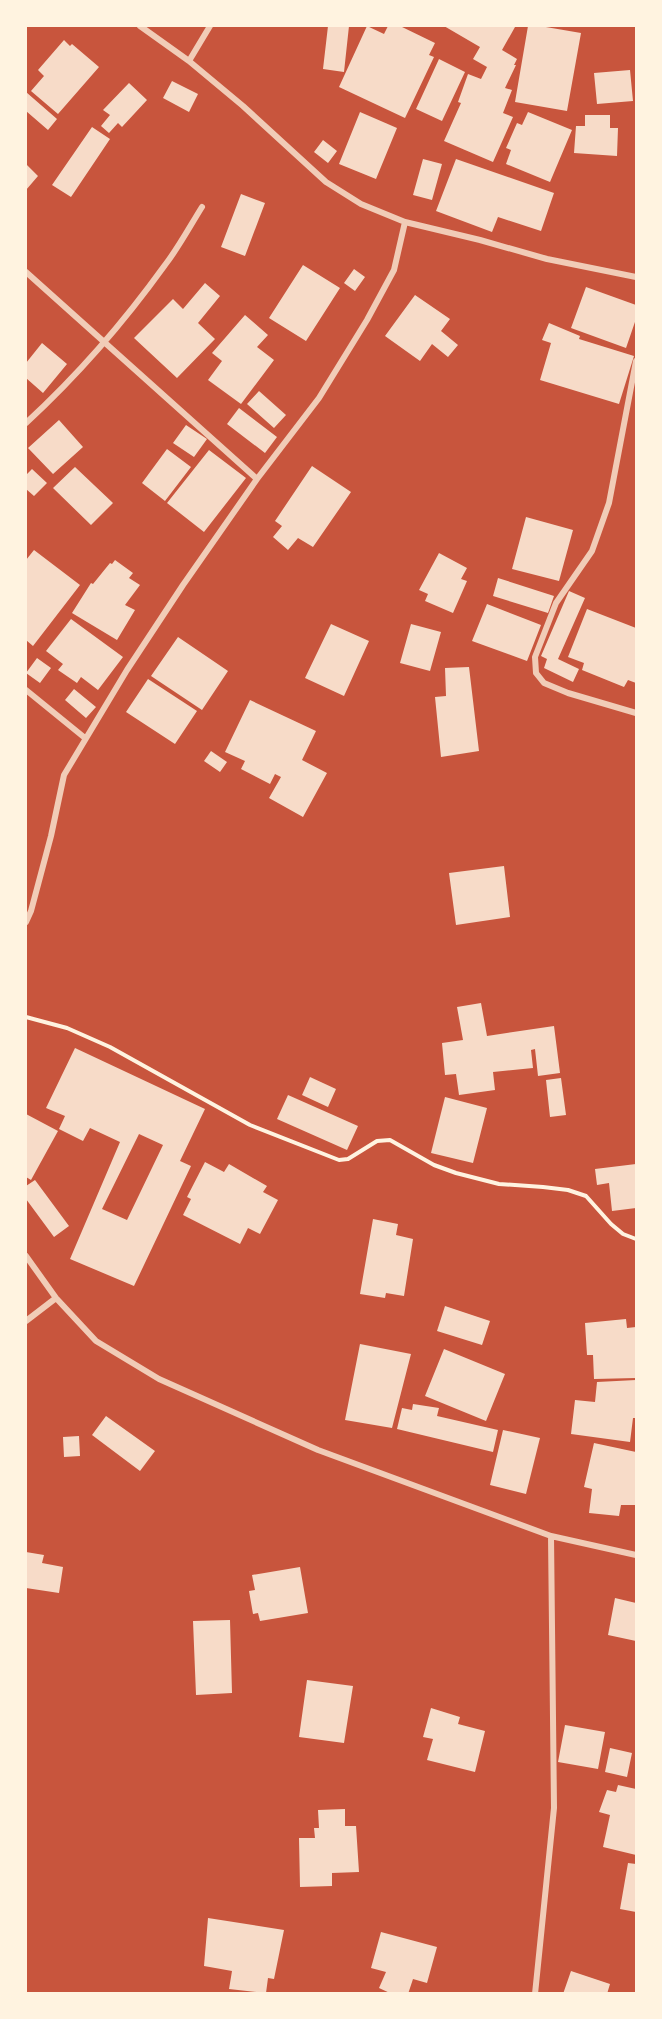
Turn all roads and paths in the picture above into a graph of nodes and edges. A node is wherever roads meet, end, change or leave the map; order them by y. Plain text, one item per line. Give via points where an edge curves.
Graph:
1 (140, 26) edge
2 (210, 26) edge
3 (189, 61) junction
4 (202, 207) dead end
5 (405, 222) junction
6 (26, 272) edge
7 (636, 277) edge
8 (104, 343) junction
9 (636, 361) edge
10 (26, 423) edge
11 (257, 479) junction
12 (26, 690) edge
13 (636, 713) edge
14 (85, 738) junction
15 (26, 922) edge
16 (26, 1017) edge
17 (636, 1239) edge
18 (26, 1256) edge
19 (56, 1298) junction
20 (26, 1321) edge
21 (551, 1536) junction
22 (636, 1555) edge
23 (535, 1994) edge

1 - 3 street
2 - 3 street
3 - 5 street via 326,182 362,204
4 - 8 street via 166,264
5 - 7 street via 547,259
5 - 11 street via 394,270 367,320 319,398
6 - 8 street
8 - 10 street
8 - 11 street
9 - 13 street via 609,503 591,551 556,603 535,657 536,672 544,683
11 - 14 street via 183,585
12 - 14 street
14 - 15 street via 64,775
16 - 17 path via 67,1028 110,1047 250,1125 339,1160 348,1159 377,1141 390,1140 456,1173 499,1184 568,1190 586,1196 611,1224
18 - 19 street
19 - 20 street
19 - 21 street via 96,1341 159,1379 318,1450
21 - 22 street
21 - 23 street via 554,1808

